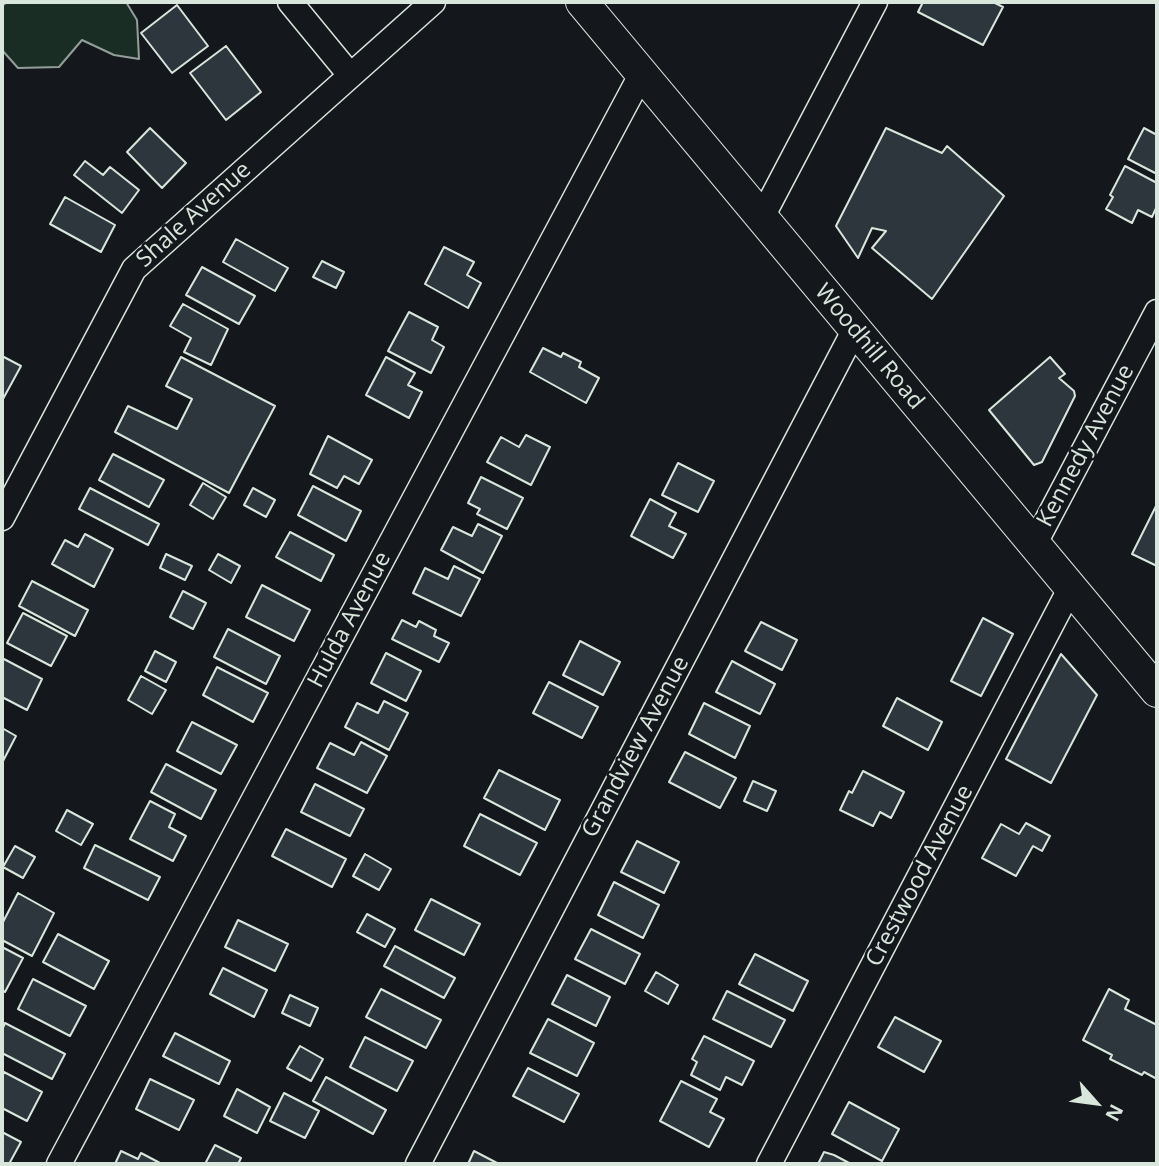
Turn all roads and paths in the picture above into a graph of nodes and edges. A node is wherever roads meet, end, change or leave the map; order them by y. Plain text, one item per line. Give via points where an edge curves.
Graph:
1 (290, 2) edge
2 (433, 2) edge
3 (582, 2) edge
4 (874, 2) edge
5 (350, 75) junction
6 (641, 75) junction
7 (761, 219) junction
8 (1157, 312) edge
9 (855, 329) junction
10 (2, 518) edge
11 (1035, 543) junction
12 (1071, 587) junction
13 (1157, 691) edge
14 (59, 1164) edge
15 (418, 1164) edge
16 (769, 1164) edge

1 - 5 street
2 - 5 street, Shale Avenue
3 - 6 street, Woodhill Road
4 - 7 street
5 - 10 street, Shale Avenue via 134,269
6 - 7 street, Woodhill Road
6 - 14 street, Hulda Avenue
7 - 9 street, Woodhill Road
8 - 11 street, Kennedy Avenue
9 - 11 street, Woodhill Road
9 - 15 street, Grandview Avenue
11 - 12 street, Woodhill Road
12 - 13 street, Woodhill Road
12 - 16 street, Crestwood Avenue

